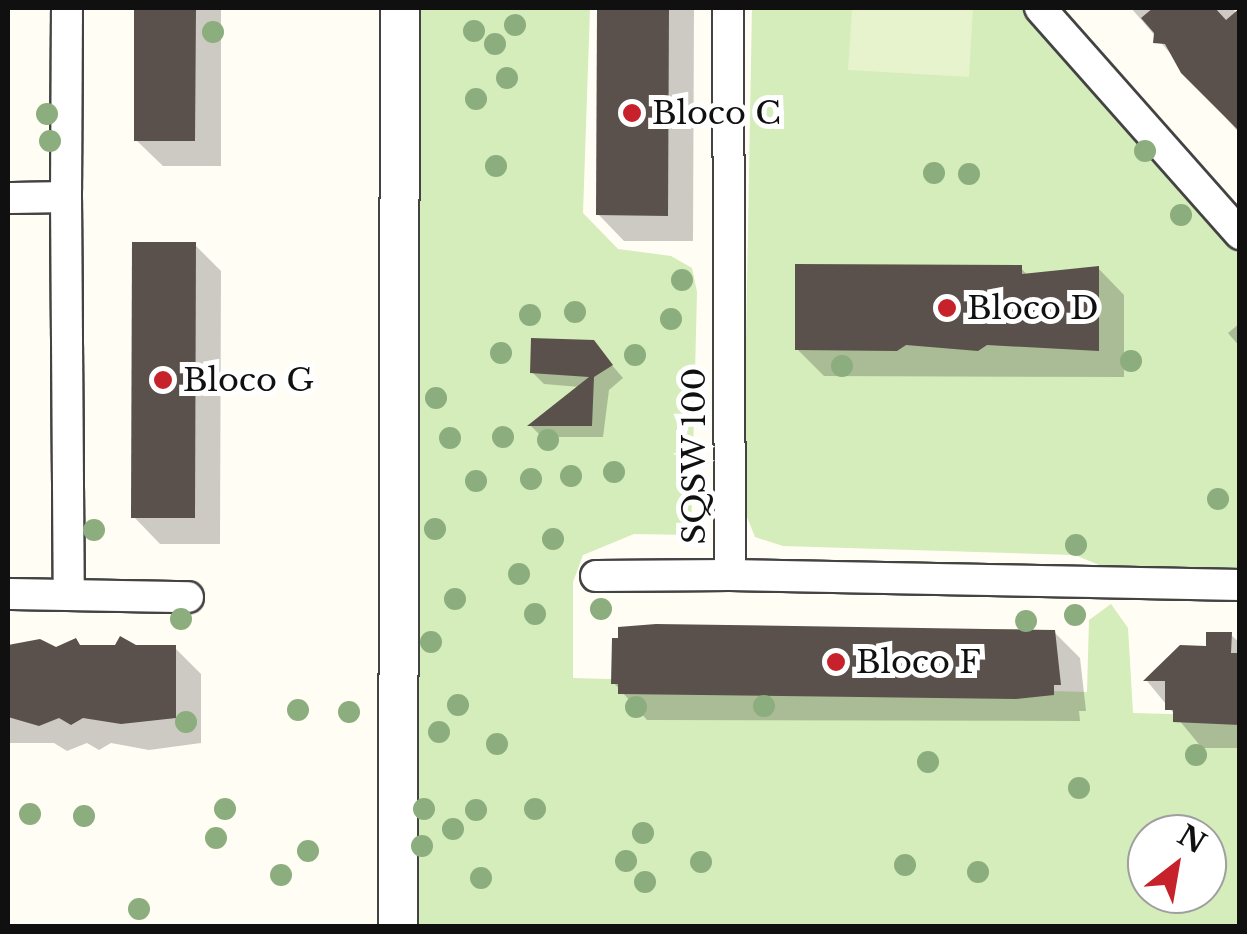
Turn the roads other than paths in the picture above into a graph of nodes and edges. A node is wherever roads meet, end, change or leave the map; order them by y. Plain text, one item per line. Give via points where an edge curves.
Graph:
1 (67, 8) edge
2 (400, 8) edge
3 (728, 8) edge
4 (1040, 8) edge
5 (66, 197) junction
6 (8, 198) edge
7 (1240, 234) edge
8 (730, 575) junction
9 (596, 576) dead end
10 (1240, 585) edge
11 (8, 594) edge
12 (69, 594) junction
13 (188, 597) dead end
14 (398, 926) edge

1 - 5 street
2 - 14 street
3 - 8 street, SQSW 100
4 - 7 street
5 - 6 street
5 - 12 street
8 - 9 street
8 - 10 street, SQSW 100
11 - 12 street
12 - 13 street

